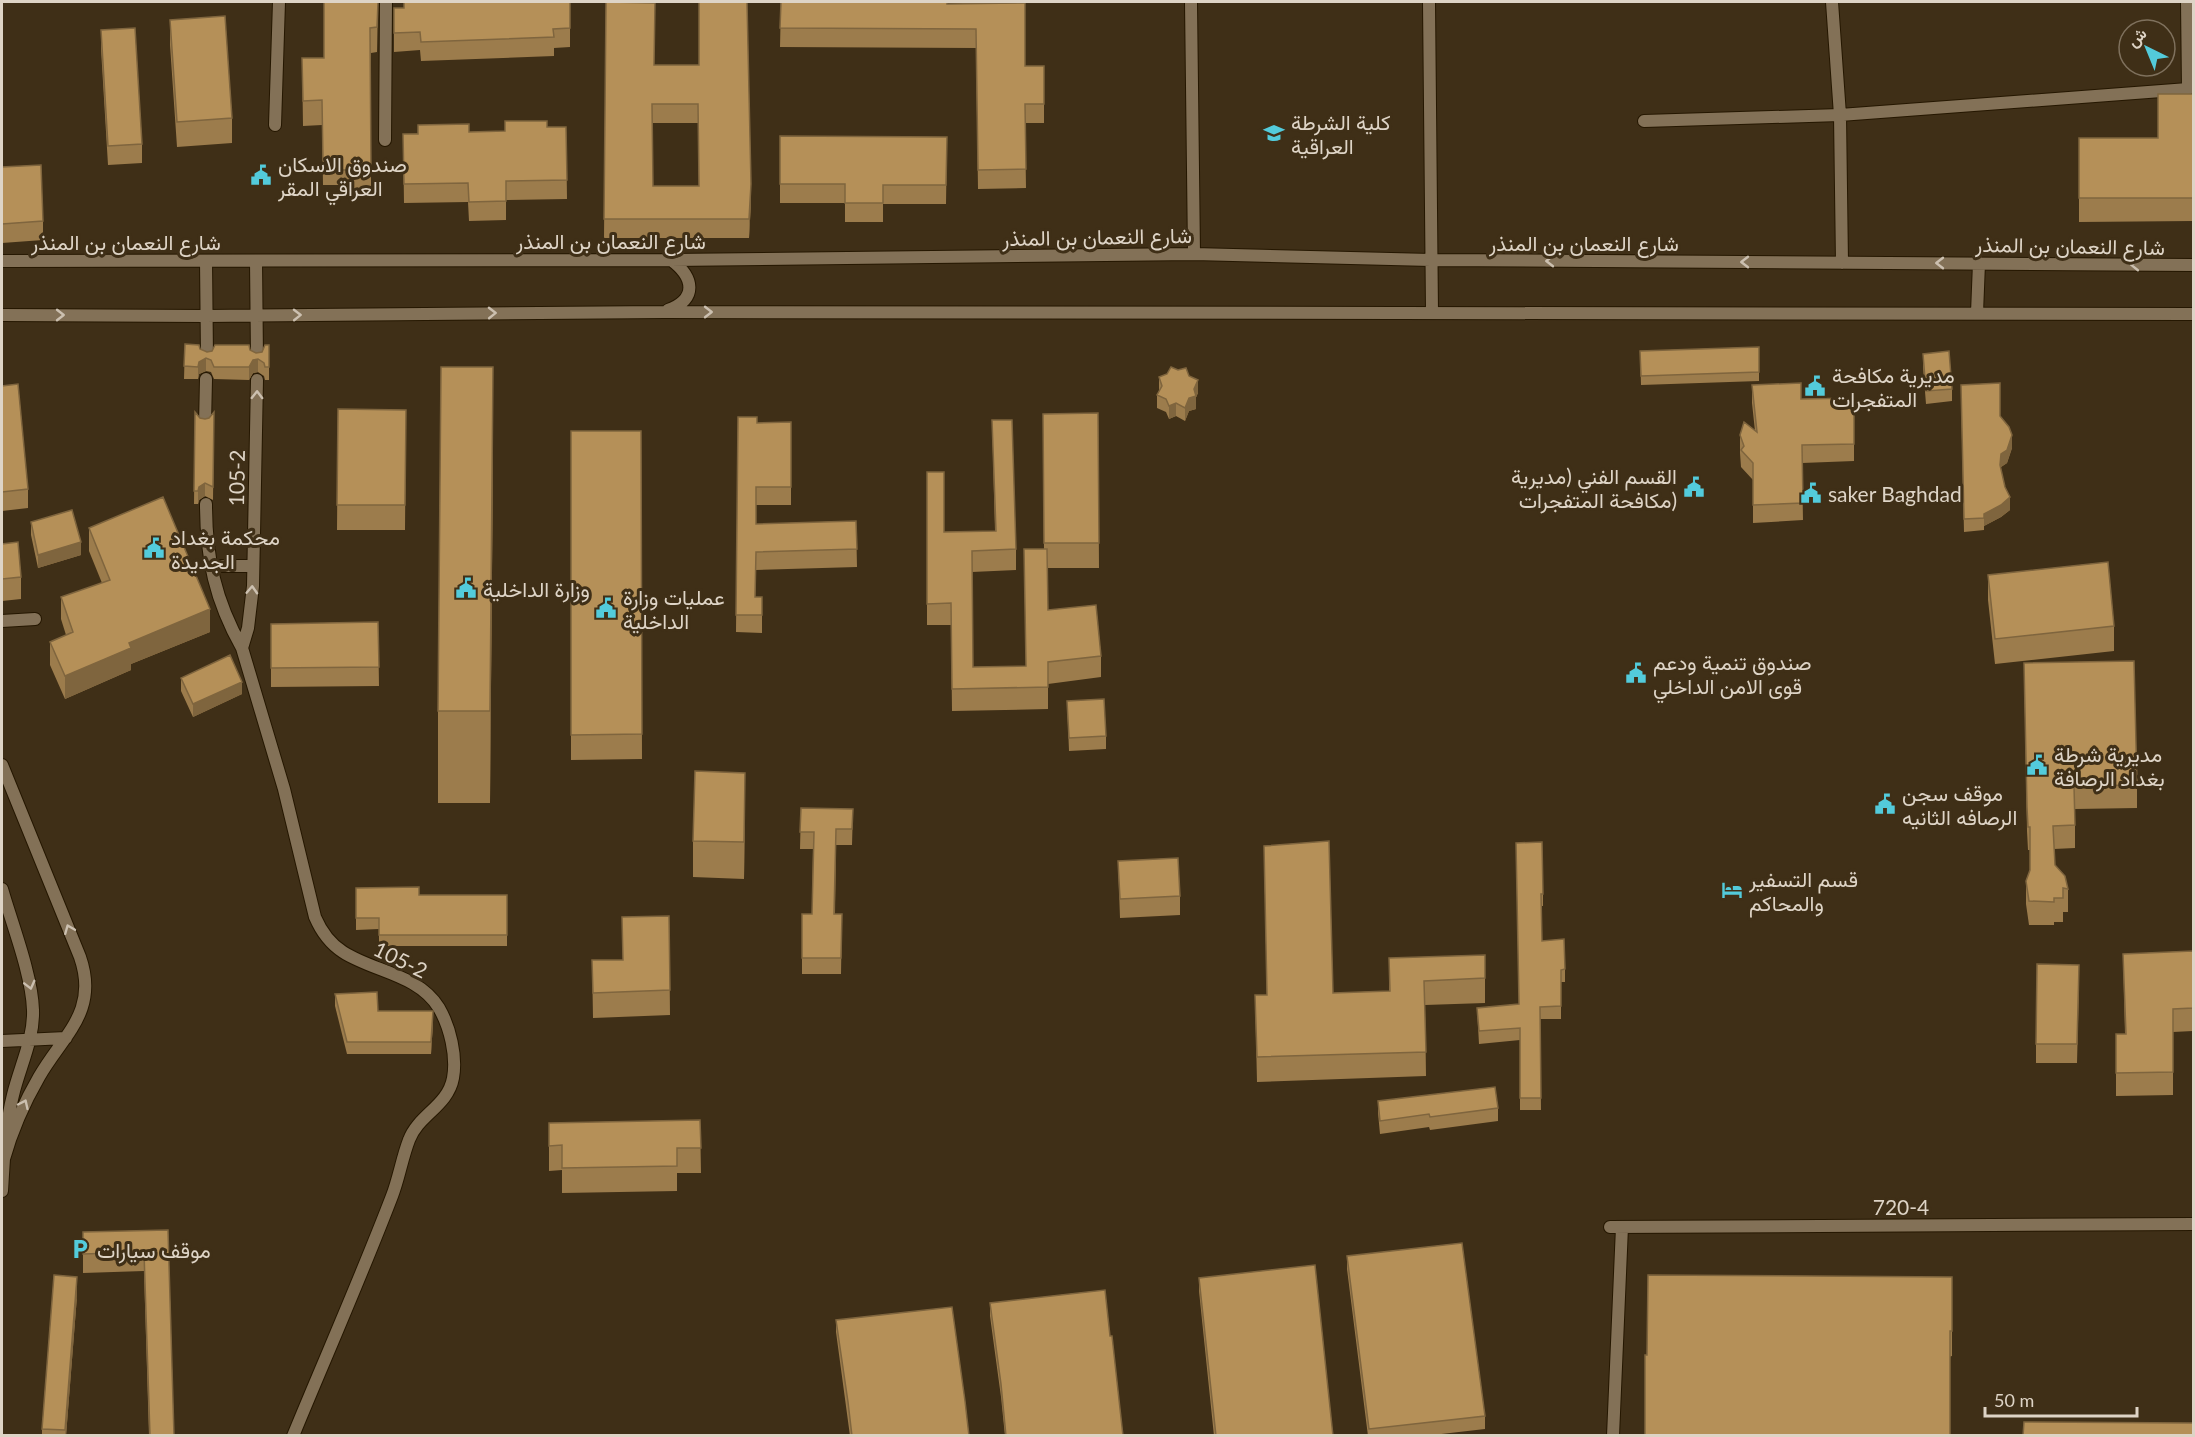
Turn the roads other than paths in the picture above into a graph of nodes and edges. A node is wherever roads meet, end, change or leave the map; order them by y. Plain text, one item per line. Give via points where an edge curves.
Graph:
1 (279, 2) edge
2 (386, 2) edge
3 (1191, 2) edge
4 (1429, 2) edge
5 (1832, 2) edge
6 (2187, 2) edge
7 (1840, 115) junction
8 (1644, 121) dead end
9 (275, 124) dead end
10 (385, 140) dead end
11 (1194, 254) junction
12 (670, 260) junction
13 (1431, 260) junction
14 (2, 261) edge
15 (206, 261) junction
16 (256, 261) junction
17 (1842, 262) junction
18 (1979, 263) junction
19 (2193, 265) edge
20 (664, 312) junction
21 (1432, 312) junction
22 (1977, 313) junction
23 (2193, 314) edge
24 (2, 315) edge
25 (257, 315) junction
26 (207, 316) junction
27 (207, 357) edge
28 (257, 358) edge
29 (206, 379) dead end
30 (257, 380) dead end
31 (206, 424) edge
32 (206, 504) dead end
33 (210, 566) junction
34 (253, 566) junction
35 (35, 619) dead end
36 (2, 621) edge
37 (242, 648) junction
38 (2, 765) edge
39 (2, 889) edge
40 (66, 1038) junction
41 (30, 1040) junction
42 (2, 1041) edge
43 (4, 1159) junction
44 (2, 1191) edge
45 (2193, 1224) edge
46 (293, 1436) edge
47 (1613, 1436) edge

1 - 9 street
2 - 10 street
3 - 11 street
4 - 13 street
5 - 7 street
6 - 7 street via 2188,89
7 - 8 street
7 - 17 street
11 - 12 street, شارع النعمان بن المنذر
11 - 13 street, شارع النعمان بن المنذر
12 - 16 street, شارع النعمان بن المنذر
12 - 20 street via 683,270 690,288 682,304
17 -> 13 street, شارع النعمان بن المنذر
13 - 21 street
14 - 15 street, شارع النعمان بن المنذر
15 - 16 street, شارع النعمان بن المنذر
15 - 26 street
16 - 25 street
18 -> 17 street, شارع النعمان بن المنذر
19 -> 18 street, شارع النعمان بن المنذر
18 - 22 street
20 -> 21 street
25 -> 20 street
21 - 22 street
22 - 23 street
24 -> 26 street
25 - 26 street
25 - 28 street
26 - 27 street
29 - 31 street, 105-2
34 -> 30 street, 105-2
32 - 33 street, 105-2
33 - 34 street
33 - 37 street, 105-2 via 223,608
37 -> 34 street, 105-2 via 251,607
35 - 36 street
37 - 46 street, 105-2 via 285,789 318,924 341,951 412,982 426,993 446,1022 454,1068 448,1092 409,1139 392,1194
40 -> 38 street via 84,1005 84,968
39 -> 41 street via 32,996
40 - 41 street
43 -> 40 street via 29,1095
41 - 42 street
41 - 43 street via 12,1096
43 - 44 street
45 - 47 street, 720-4 via 1616,1227

